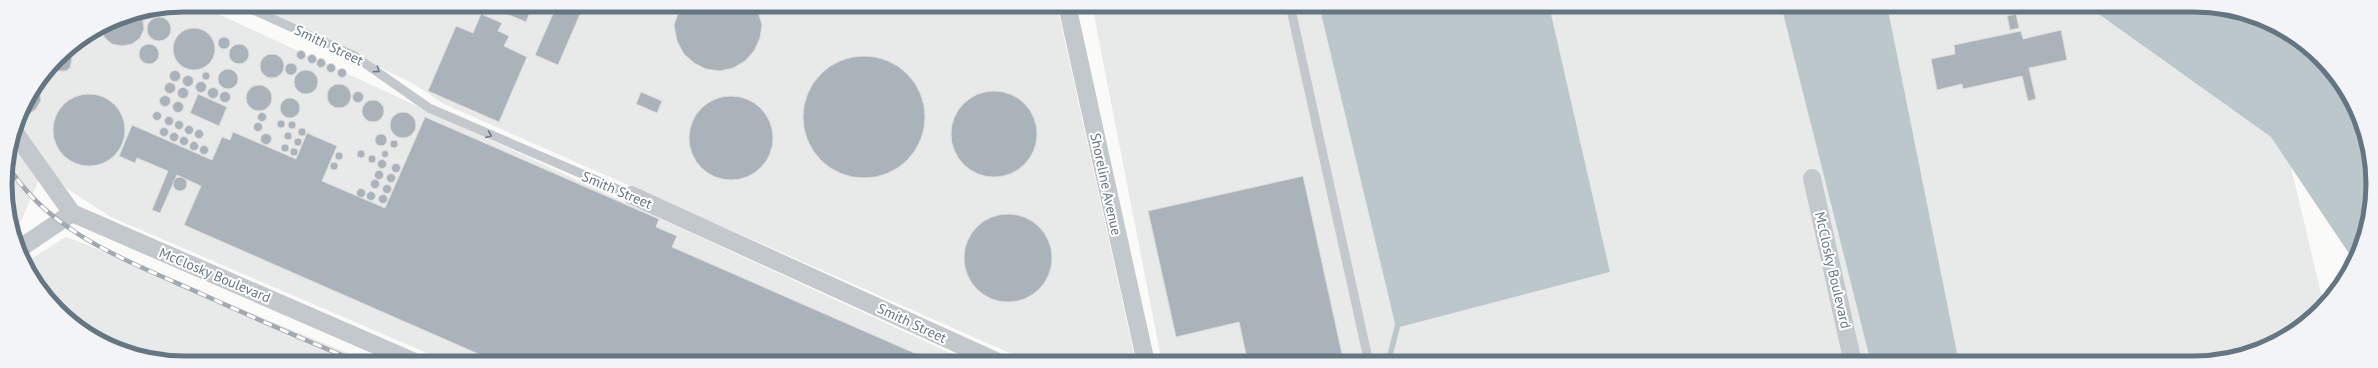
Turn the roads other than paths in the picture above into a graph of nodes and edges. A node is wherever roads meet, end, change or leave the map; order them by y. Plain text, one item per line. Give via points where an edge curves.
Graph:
1 (258, 12) edge
2 (1068, 12) edge
3 (1292, 12) edge
4 (18, 138) edge
5 (1812, 178) dead end
6 (632, 195) joint
7 (72, 213) junction
8 (23, 245) edge
9 (401, 356) edge
10 (985, 356) edge
11 (1144, 356) edge
12 (1367, 356) edge
13 (1851, 356) edge

1 -> 6 lane, Smith Street via 354,54 428,108
2 - 11 street, Shoreline Avenue
3 - 12 lane
4 - 7 street
5 - 13 street, McClosky Boulevard
6 - 10 street, Smith Street
7 - 8 street
7 - 9 street, McClosky Boulevard

